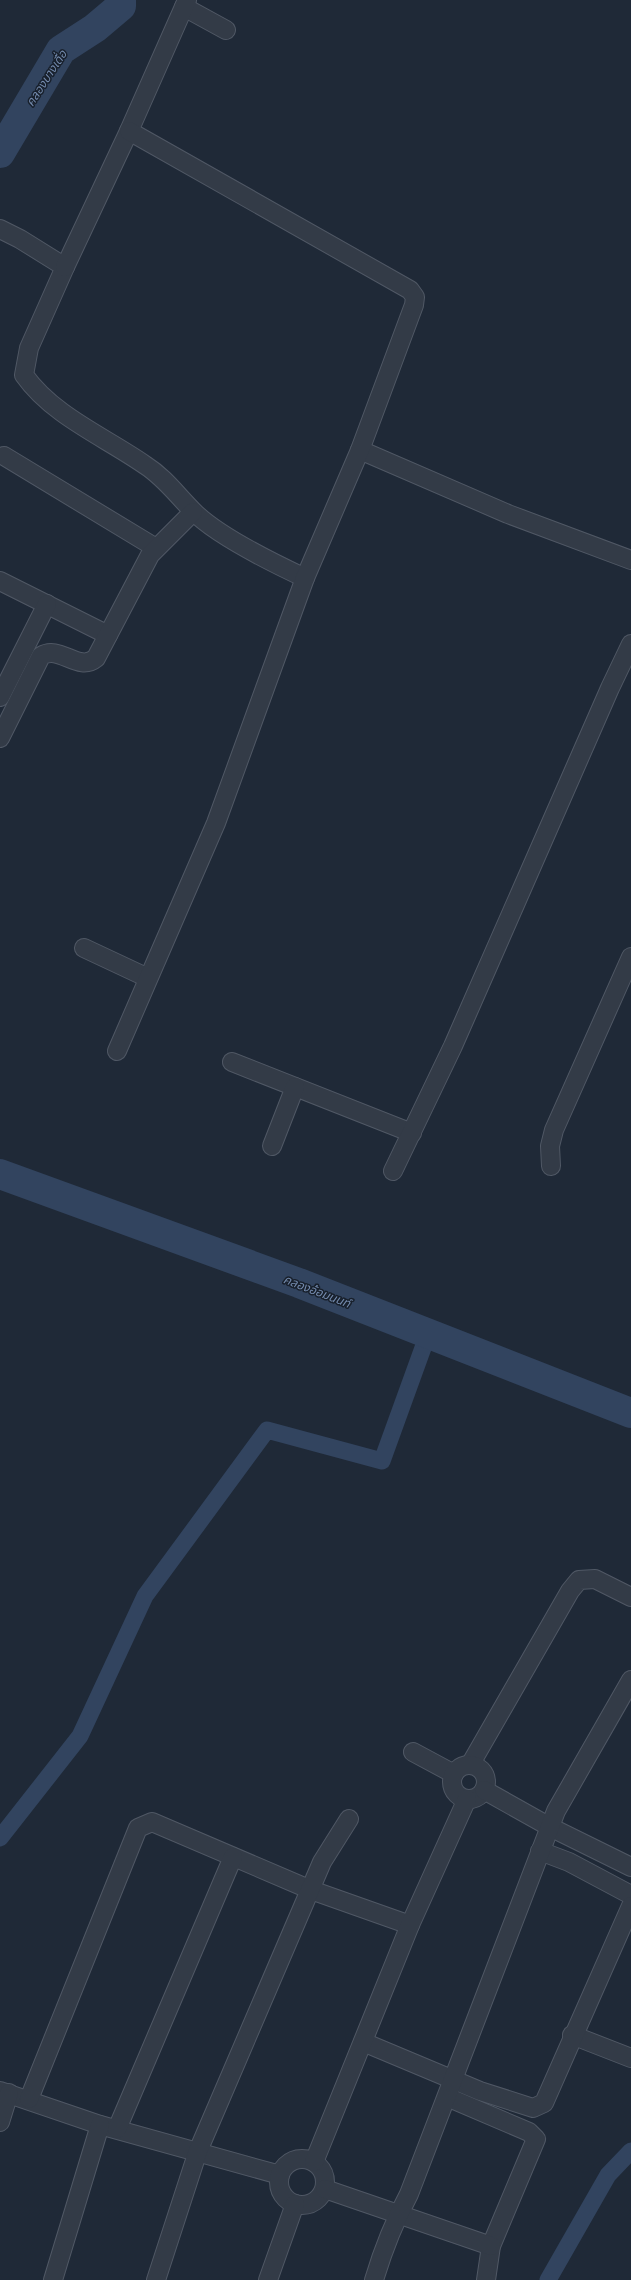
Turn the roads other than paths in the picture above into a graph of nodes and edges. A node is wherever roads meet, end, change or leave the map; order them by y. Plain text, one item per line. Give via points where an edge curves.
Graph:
1 (186, 4) edge
2 (226, 30) dead end
3 (129, 131) junction
4 (0, 229) edge
5 (65, 267) junction
6 (360, 450) junction
7 (4, 456) dead end
8 (193, 512) junction
9 (156, 548) junction
10 (631, 560) edge
11 (305, 578) junction
12 (0, 581) edge
13 (47, 604) junction
14 (108, 634) junction
15 (631, 644) edge
16 (6, 666) edge
17 (0, 698) edge
18 (0, 738) edge
19 (84, 948) dead end
20 (631, 957) edge
21 (148, 978) junction
22 (117, 1051) dead end
23 (232, 1062) dead end
24 (296, 1087) junction
25 (412, 1133) junction
26 (272, 1146) dead end
27 (551, 1166) dead end
28 (393, 1171) dead end
29 (631, 1597) edge
30 (631, 1680) edge
31 (413, 1752) dead end
32 (470, 1765) junction
33 (454, 1774) junction
34 (484, 1790) junction
35 (467, 1799) junction
36 (349, 1819) dead end
37 (550, 1827) junction
38 (540, 1850) junction
39 (233, 1857) junction
40 (631, 1867) edge
41 (311, 1890) junction
42 (631, 1895) edge
43 (631, 1906) edge
44 (410, 1925) junction
45 (572, 2035) junction
46 (363, 2042) junction
47 (631, 2058) edge
48 (453, 2078) junction
49 (4, 2092) edge
50 (447, 2096) junction
51 (29, 2099) junction
52 (0, 2122) edge
53 (100, 2124) junction
54 (117, 2129) junction
55 (198, 2151) junction
56 (314, 2162) junction
57 (280, 2175) junction
58 (325, 2189) junction
59 (295, 2204) junction
60 (398, 2214) junction
61 (491, 2246) junction
62 (53, 2280) edge
63 (156, 2280) edge
64 (268, 2280) edge
65 (374, 2280) edge
66 (486, 2280) edge

1 - 2 street
1 - 3 street
3 - 5 street
3 - 6 street via 410,290 415,297 414,305
4 - 5 street
5 - 8 street via 29,348 24,375 36,392 93,432 147,465 174,489
6 - 10 street via 508,514
6 - 11 street
7 - 9 street
8 - 9 street
8 - 11 street via 226,536 274,564
9 - 14 street
11 - 21 street via 216,823
12 - 13 street
13 - 14 street
13 - 16 street
14 - 18 street via 96,658 90,663 82,663 54,652 40,656
15 - 25 street
16 - 17 street
19 - 21 street
20 - 27 street via 554,1130 550,1146
21 - 22 street
23 - 24 street
24 - 25 street
24 - 26 street
25 - 28 street
29 - 32 street via 595,1580 579,1580 570,1591
30 - 37 street
31 - 33 street
32 - 33 street via 458,1769
32 - 34 street via 477,1767 485,1777
33 - 35 street via 452,1780 456,1793
34 - 35 street via 474,1798
34 - 37 street
35 - 44 street
36 - 41 street via 322,1862
37 - 38 street
37 - 40 street
38 - 42 street via 569,1862
38 - 48 street
39 - 41 street
39 - 51 street via 152,1822 138,1828
39 - 54 street
41 - 44 street
41 - 55 street
43 - 45 street
44 - 46 street
45 - 47 street
45 - 48 street via 544,2103 538,2107 533,2108 480,2091
46 - 48 street
46 - 56 street
48 - 50 street
49 - 51 street
49 - 52 street
50 - 60 street via 409,2194
50 - 61 street via 536,2137
51 - 53 street
53 - 54 street
53 - 62 street
54 - 55 street
55 - 57 street
55 - 63 street
56 - 57 street via 300,2159 292,2162
56 - 58 street via 322,2171
57 - 59 street via 282,2193
58 - 59 street via 313,2202
58 - 60 street
59 - 64 street
60 - 61 street
60 - 65 street
61 - 66 street

